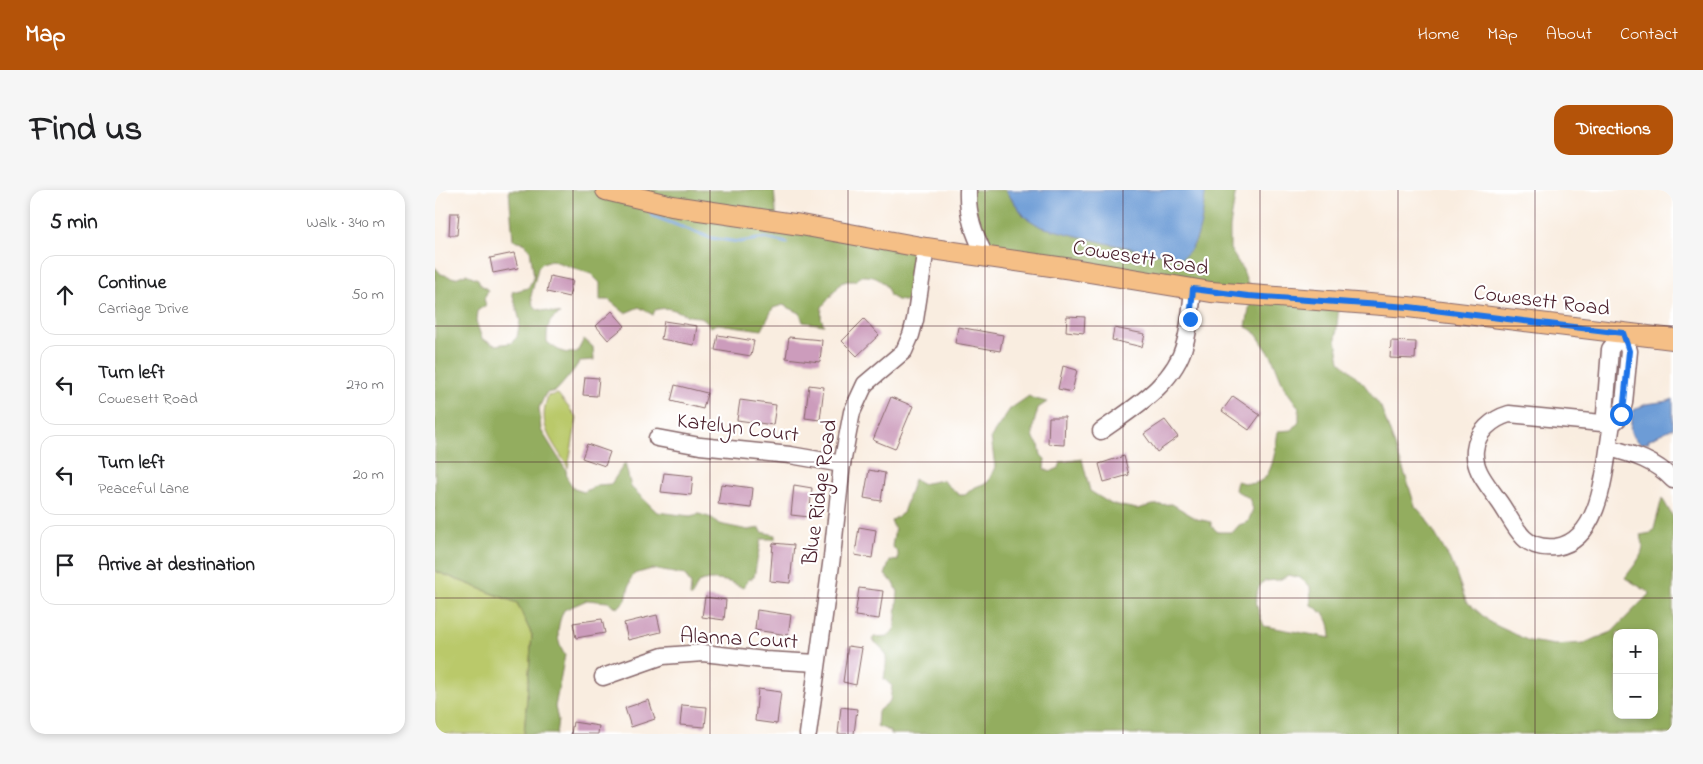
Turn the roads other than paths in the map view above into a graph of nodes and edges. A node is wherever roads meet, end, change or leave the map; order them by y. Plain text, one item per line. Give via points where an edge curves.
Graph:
1 (605, 190) edge
2 (968, 190) edge
3 (926, 248) junction
4 (985, 256) junction
5 (1193, 289) junction
6 (1623, 333) junction
7 (1673, 339) edge
8 (1612, 424) junction
9 (1101, 431) dead end
10 (657, 438) dead end
11 (1609, 448) junction
12 (842, 464) junction
13 (1673, 480) edge
14 (817, 663) junction
15 (603, 677) dead end
16 (808, 734) edge

1 - 3 main road, Cowesett Road via 672,206
2 - 4 street via 967,206
3 - 4 main road, Cowesett Road
3 - 12 street, Blue Ridge Road via 911,335 904,352 865,384 852,412
4 - 5 main road, Cowesett Road
5 - 6 main road, Cowesett Road via 1409,307
5 - 9 street via 1185,345 1173,370 1154,392
6 - 7 main road, Cowesett Road
6 - 8 street via 1610,349 1605,414
8 - 11 street
8 - 11 street via 1509,414 1496,419 1481,433 1475,457 1477,469 1525,538 1552,548 1573,540 1587,525 1604,481
10 - 12 street, Katelyn Court
11 - 13 street via 1656,464
12 - 14 street, Blue Ridge Road via 833,557
14 - 15 street, Alanna Court via 703,653 663,656
14 - 16 street, Blue Ridge Road

